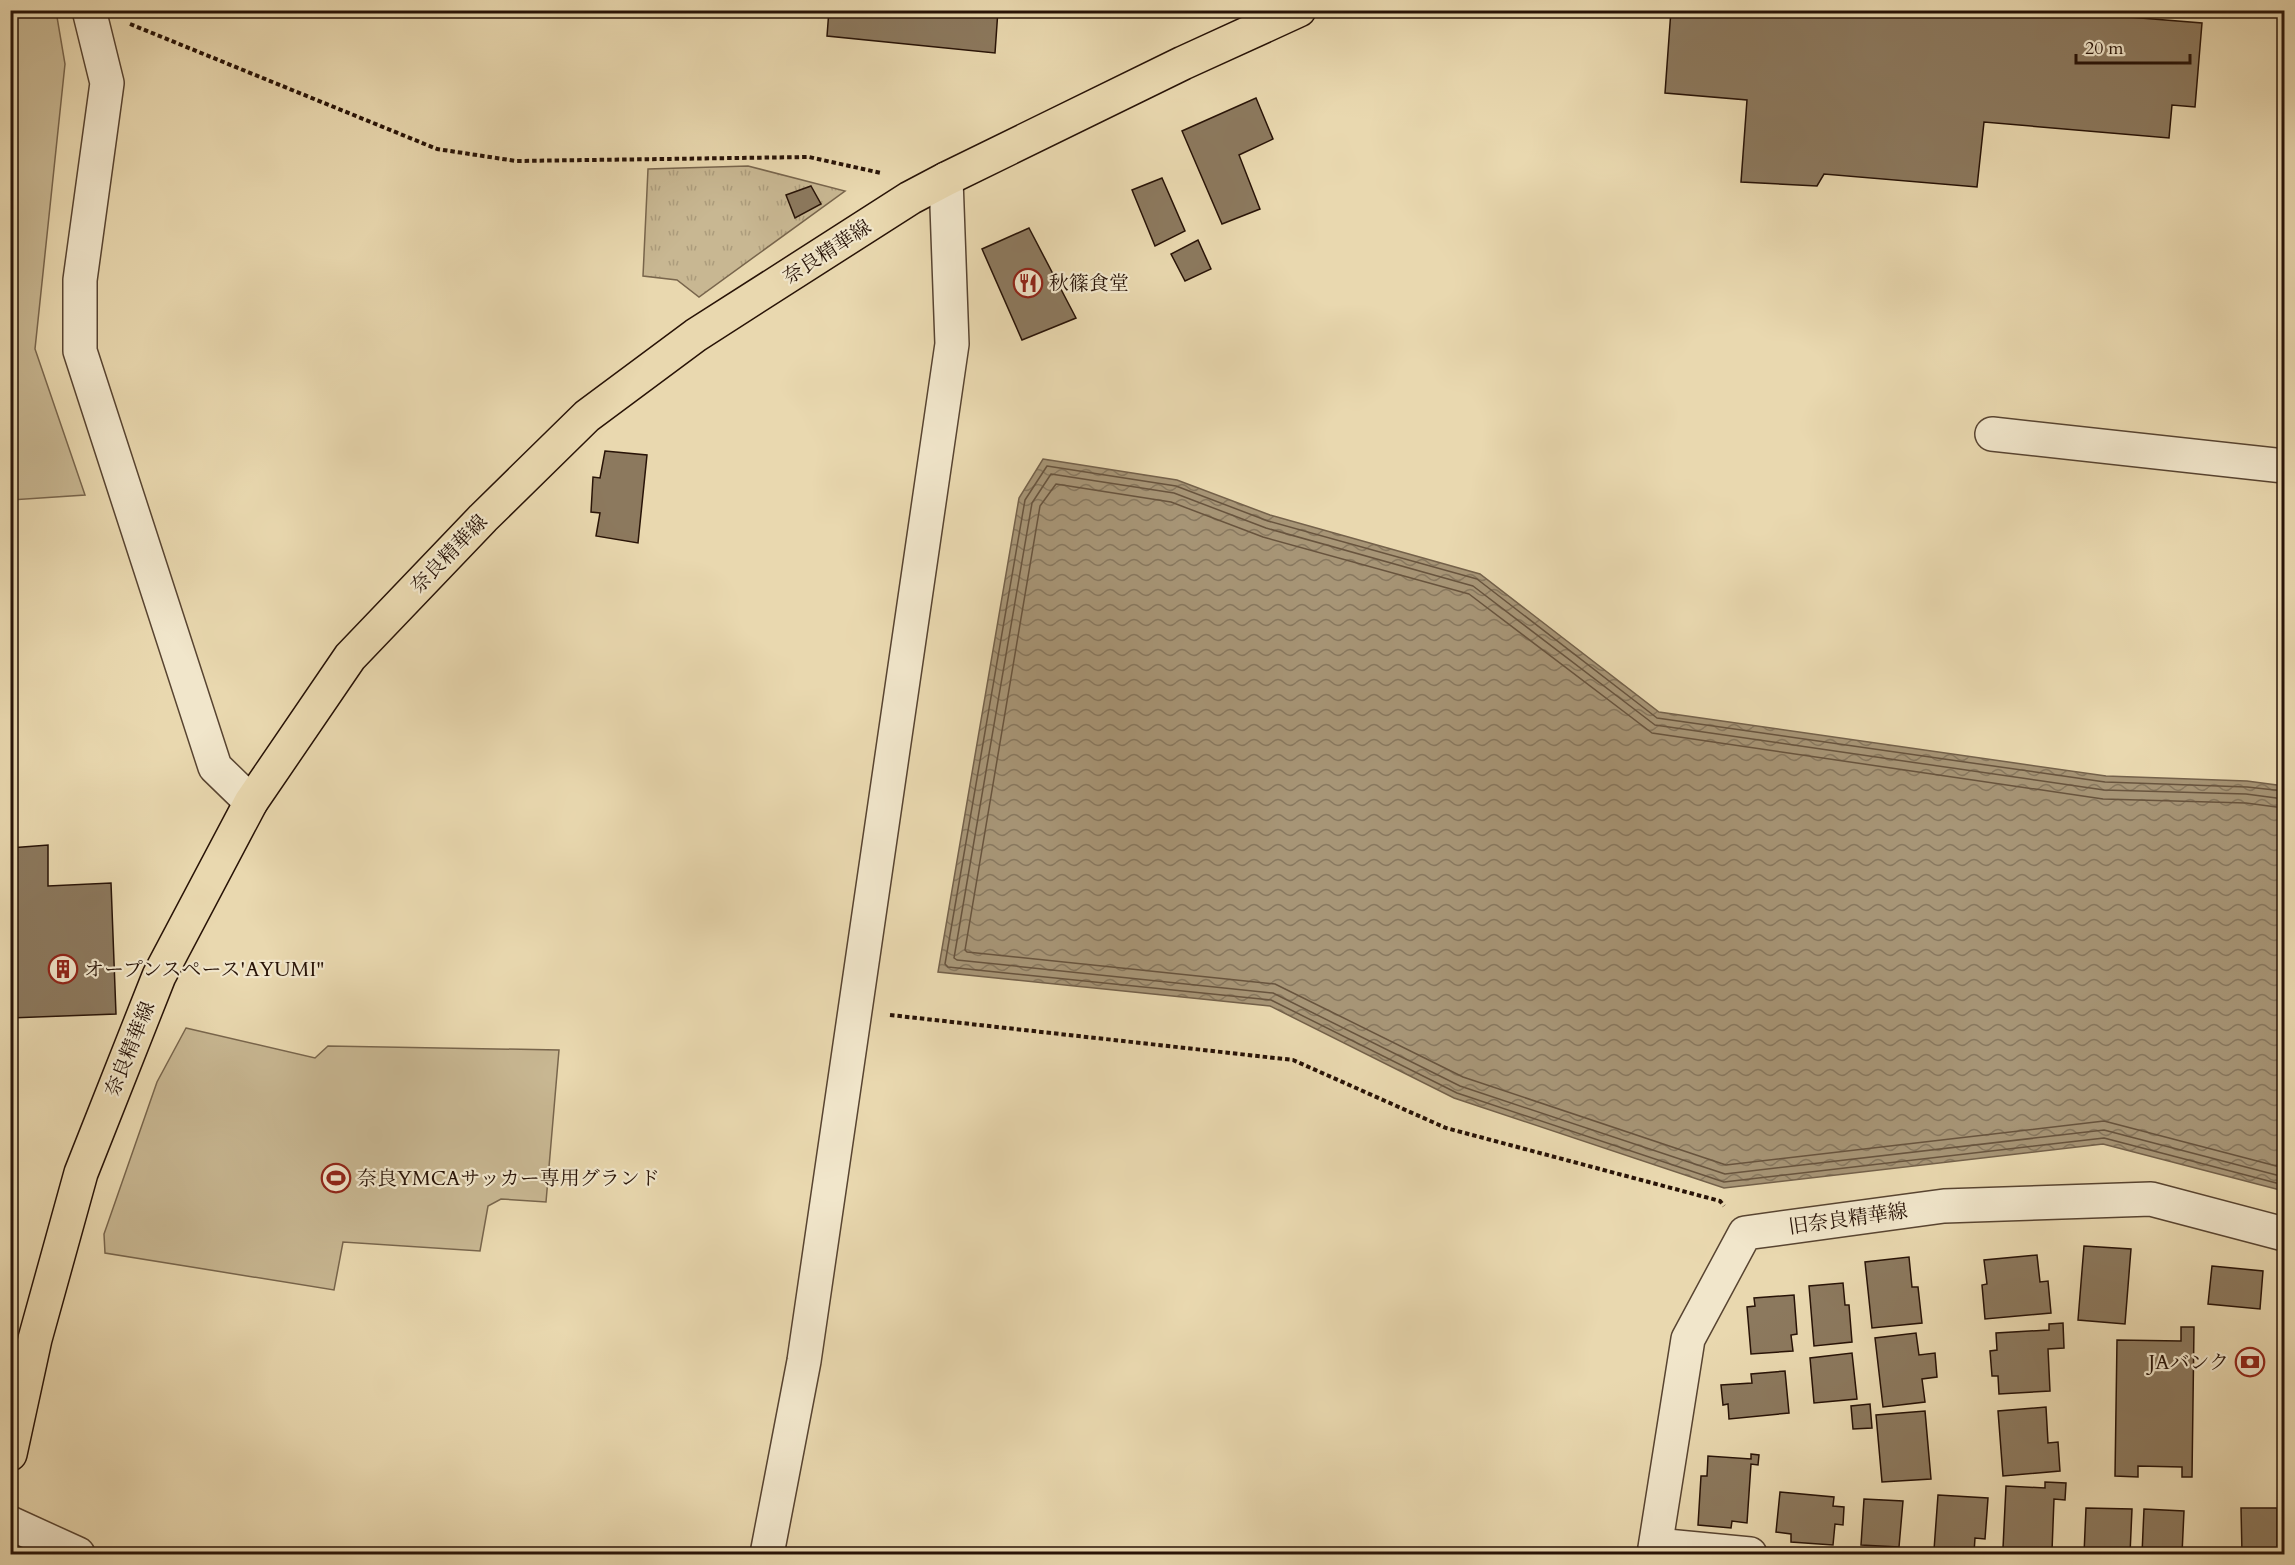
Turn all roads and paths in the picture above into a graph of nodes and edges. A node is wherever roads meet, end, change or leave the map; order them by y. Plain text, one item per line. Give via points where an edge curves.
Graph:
1 (89, 10) edge
2 (1299, 10) edge
3 (129, 24) dead end
4 (883, 173) dead end
5 (946, 179) junction
6 (1992, 434) dead end
7 (2284, 466) edge
8 (251, 802) junction
9 (855, 1011) junction
10 (1745, 1233) junction
11 (2284, 1234) edge
12 (10, 1454) edge
13 (10, 1523) edge
14 (1655, 1550) edge
15 (78, 1554) edge
16 (767, 1554) edge
17 (1750, 1554) edge

1 - 8 street via 108,83 80,280 81,351 215,767
2 - 5 main road, 奈良精華線
3 - 4 path via 437,149 516,161 809,157
5 - 8 main road, 奈良精華線 via 696,335 587,416 350,657
5 - 9 street via 952,344
6 - 7 street
8 - 12 main road, 奈良精華線 via 159,976 81,1173 35,1339
9 - 10 path via 1293,1060 1446,1128 1720,1201
9 - 16 street via 804,1361
10 - 11 street, 旧奈良精華線 via 1944,1206 2151,1199
10 - 14 street via 1688,1339
13 - 15 street
14 - 17 street

